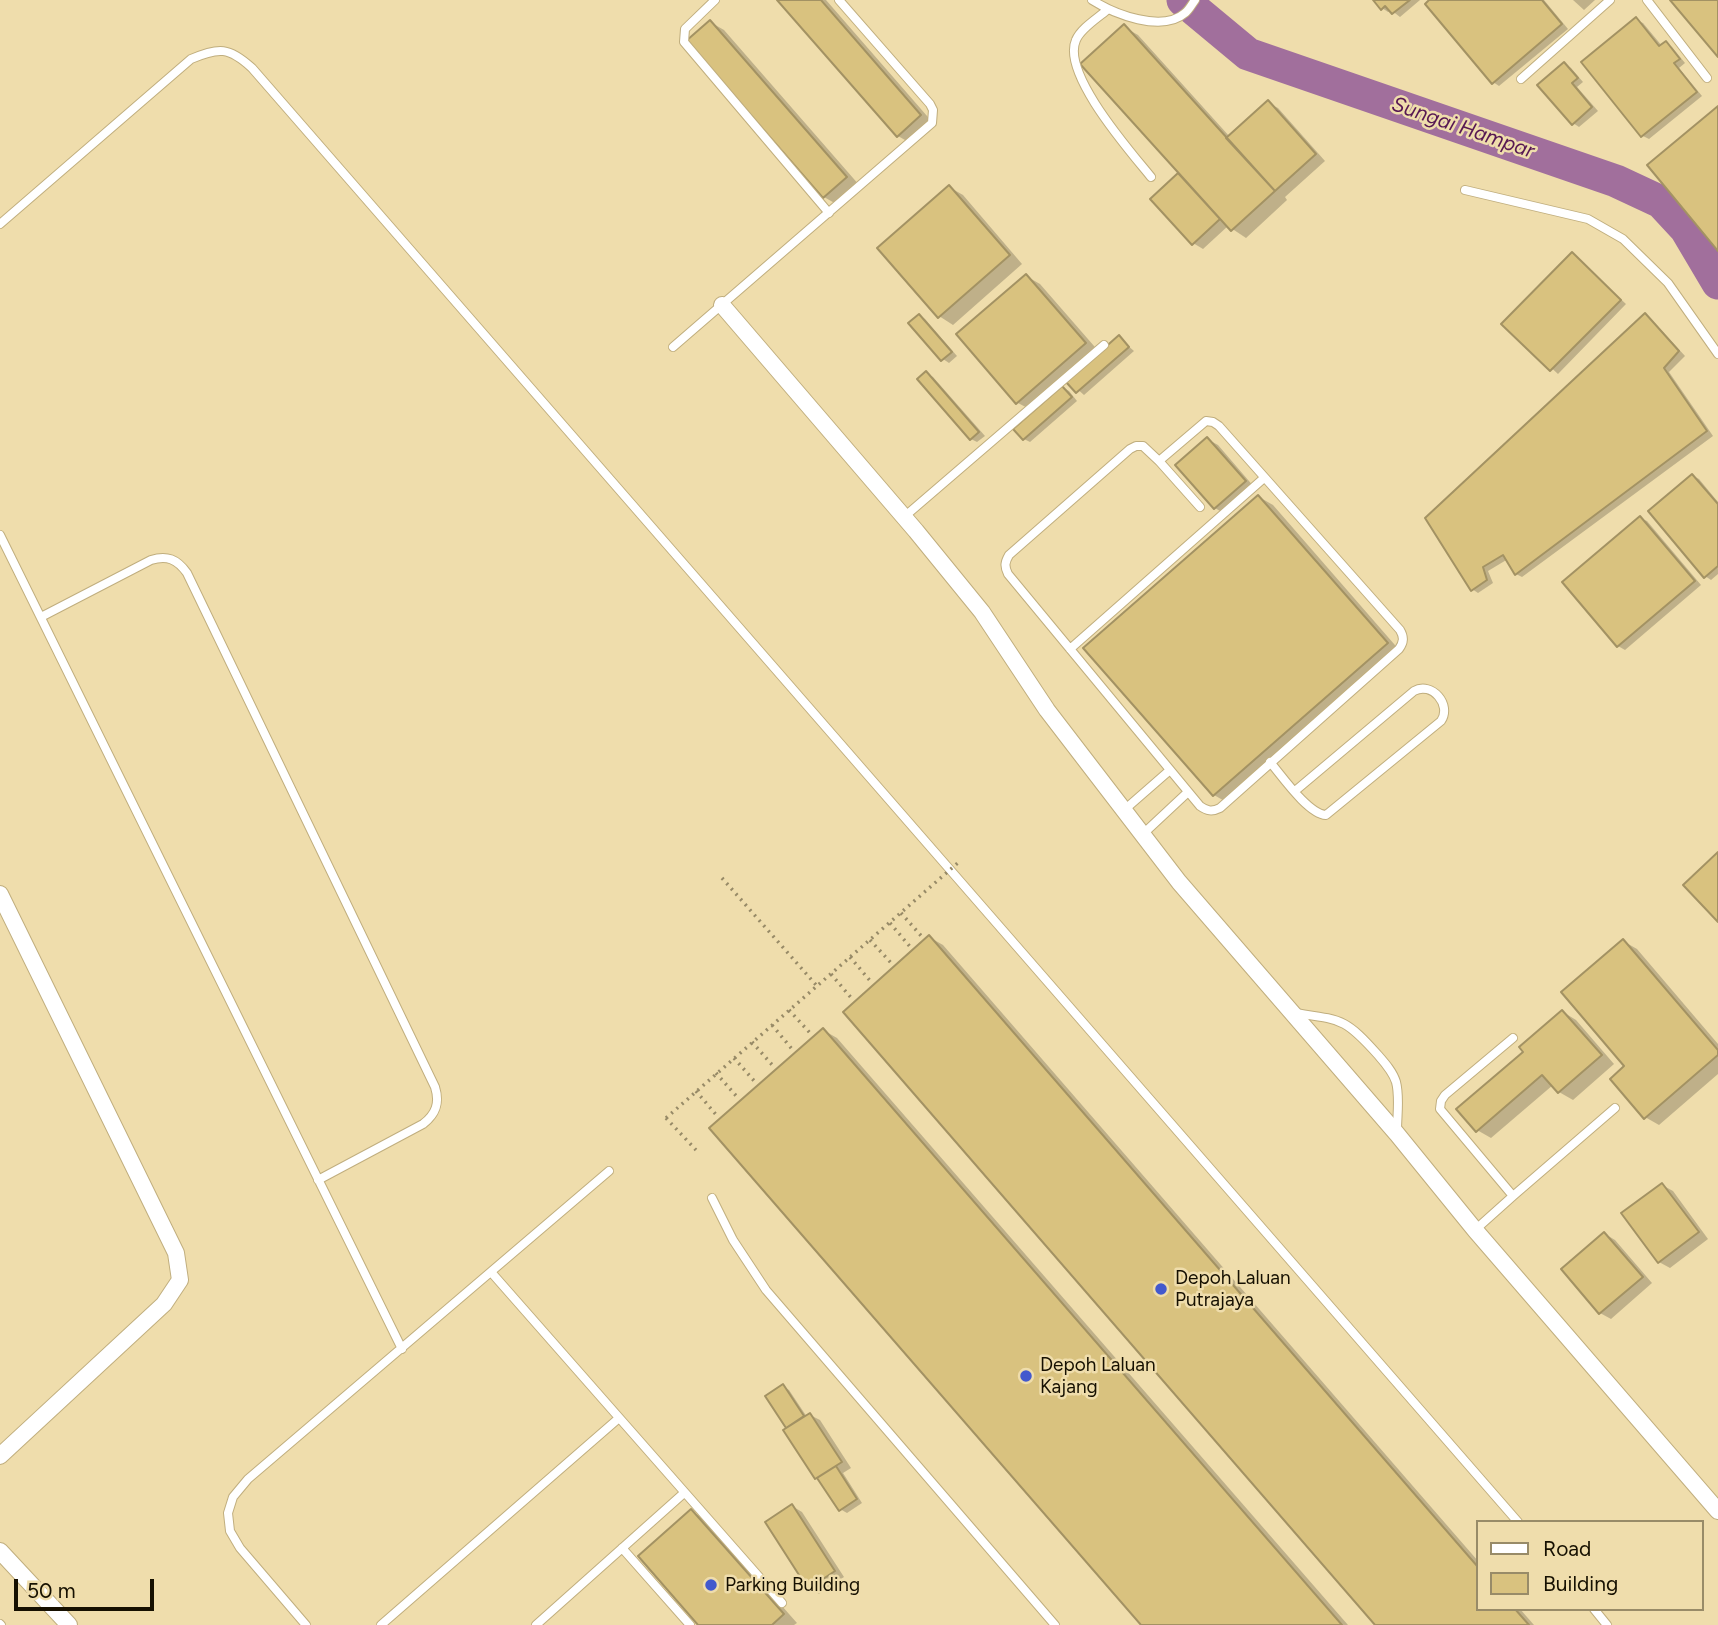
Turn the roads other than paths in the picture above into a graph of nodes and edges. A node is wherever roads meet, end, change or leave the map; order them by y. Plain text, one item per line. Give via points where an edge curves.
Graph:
1 (715, 0) edge
2 (839, 0) edge
3 (1092, 0) edge
4 (1195, 0) edge
5 (1610, 0) edge
6 (1647, 0) edge
7 (1107, 10) junction
8 (1707, 78) dead end
9 (1521, 79) dead end
10 (1151, 177) dead end
11 (1465, 190) dead end
12 (829, 213) junction
13 (0, 224) edge
14 (722, 305) junction
15 (1104, 345) dead end
16 (673, 347) dead end
17 (1718, 354) edge
18 (1159, 461) junction
19 (1264, 478) junction
20 (1200, 507) dead end
21 (904, 517) junction
22 (0, 535) edge
23 (41, 617) junction
24 (1070, 649) junction
25 (1270, 762) junction
26 (1170, 770) junction
27 (1295, 791) junction
28 (1188, 792) junction
29 (1123, 811) junction
30 (1143, 834) junction
31 (0, 894) edge
32 (1292, 1012) junction
33 (1513, 1038) dead end
34 (1615, 1108) dead end
35 (1397, 1134) junction
36 (609, 1171) dead end
37 (318, 1180) junction
38 (1513, 1196) junction
39 (712, 1198) dead end
40 (1475, 1230) junction
41 (491, 1272) junction
42 (402, 1349) junction
43 (619, 1418) junction
44 (0, 1456) edge
45 (684, 1493) junction
46 (1718, 1511) edge
47 (1516, 1520) edge
48 (622, 1548) junction
49 (0, 1551) edge
50 (782, 1603) dead end
51 (1596, 1611) edge
52 (69, 1625) edge
53 (306, 1625) edge
54 (381, 1625) edge
55 (536, 1625) edge
56 (690, 1625) edge
57 (1055, 1625) edge
58 (1607, 1625) edge

1 - 12 lane via 685,29 684,41
2 - 12 lane via 930,104 934,116 928,128
3 - 7 lane
4 - 7 lane via 1185,13 1162,22
5 - 9 lane
6 - 8 lane
7 - 10 lane via 1077,36 1075,61 1099,112
11 - 17 lane via 1588,219 1623,239 1668,283
12 - 14 lane
13 - 47 lane via 191,59 223,50 239,56
14 - 16 lane
14 - 21 street
15 - 21 lane
18 - 19 lane via 1199,425 1213,422
18 - 20 lane
18 - 24 lane via 1143,446 1130,449 1006,561 1008,574
19 - 24 lane
19 - 25 lane via 1404,636 1399,649
21 - 29 street via 982,612 1047,710
22 - 23 lane
23 - 37 lane
23 - 37 lane via 150,560 172,559 187,573 438,1097 437,1108 424,1124
24 - 26 lane
25 - 27 lane
25 - 28 lane via 1213,811 1200,806
26 - 28 lane
26 - 29 lane
27 - 27 lane via 1319,815 1332,812 1441,722 1445,715 1442,701 1427,688 1414,691
28 - 30 lane
29 - 30 street
30 - 32 street
31 - 44 street via 176,1253 180,1280 164,1304
32 - 35 street
32 - 35 lane via 1335,1019 1358,1032 1396,1079
33 - 38 lane via 1445,1095 1440,1109
34 - 38 lane
35 - 40 street
36 - 41 lane
37 - 42 lane
38 - 40 lane
39 - 57 lane via 766,1290
40 - 46 street
41 - 42 lane
41 - 43 lane
42 - 53 lane via 248,1479 233,1497 228,1513 234,1540
43 - 45 lane
43 - 54 lane
45 - 48 lane
45 - 50 lane
48 - 55 lane
48 - 56 lane
49 - 52 street
51 - 58 lane

